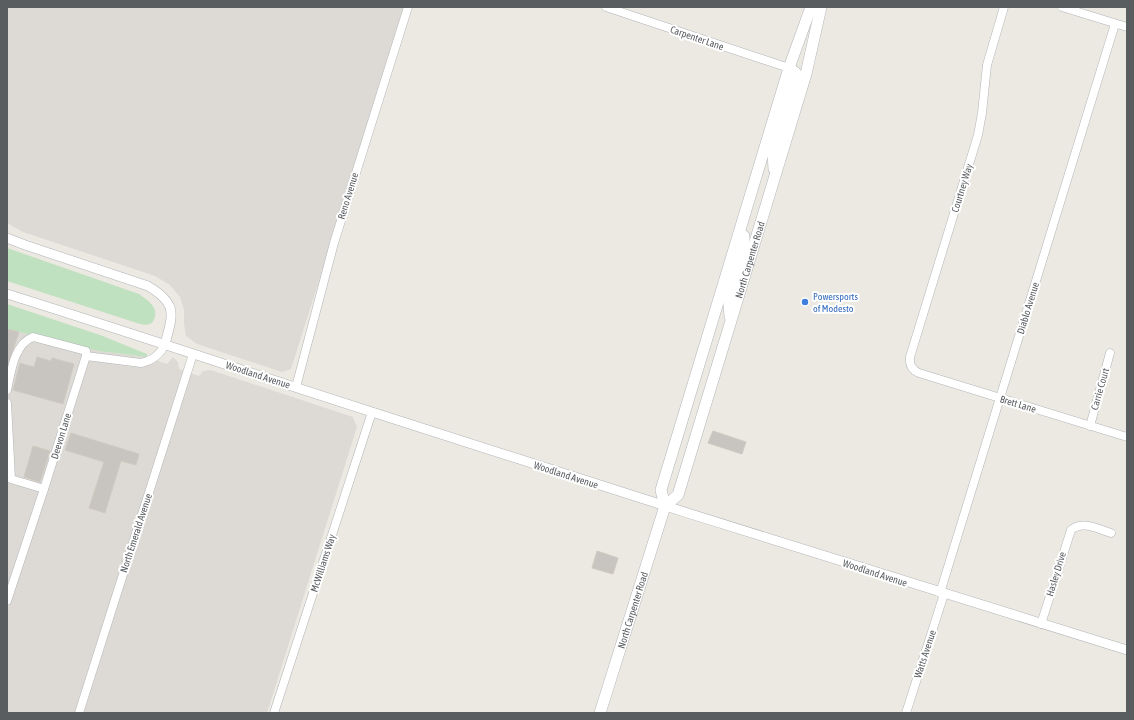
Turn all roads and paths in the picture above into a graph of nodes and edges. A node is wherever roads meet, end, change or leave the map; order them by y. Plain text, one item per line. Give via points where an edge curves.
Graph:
1 (408, 7) edge
2 (606, 7) edge
3 (811, 7) edge
4 (821, 7) edge
5 (1004, 7) edge
6 (1062, 7) edge
7 (1116, 24) junction
8 (1127, 27) edge
9 (789, 68) junction
10 (774, 180) junction
11 (739, 233) junction
12 (7, 238) edge
13 (7, 294) edge
14 (730, 323) junction
15 (165, 344) junction
16 (1110, 353) dead end
17 (193, 354) junction
18 (86, 356) junction
19 (911, 367) joint
20 (296, 387) junction
21 (7, 390) edge
22 (1000, 398) junction
23 (7, 402) edge
24 (372, 412) junction
25 (1090, 426) junction
26 (1127, 437) edge
27 (44, 489) junction
28 (665, 506) junction
29 (1111, 533) dead end
30 (942, 594) junction
31 (7, 601) edge
32 (1041, 624) junction
33 (1127, 650) edge
34 (79, 713) edge
35 (274, 713) edge
36 (600, 713) edge
37 (906, 713) edge

1 - 20 street, Reno Avenue via 334,243
2 - 9 street, Carpenter Lane
3 - 9 main road, North Carpenter Road
4 - 10 main road, North Carpenter Road via 806,74
5 - 19 street, Courtney Way via 987,65 978,135 910,357
6 - 7 street
7 - 8 street
7 - 22 street, Diablo Avenue
9 - 10 main road via 796,73 796,80 773,153
9 - 11 main road, North Carpenter Road
10 - 14 main road, North Carpenter Road
11 - 14 main road via 744,236 744,243 728,295
11 - 28 main road, North Carpenter Road via 661,490
12 - 15 street via 157,291 171,310 172,320
13 - 15 street, Woodland Avenue
14 - 28 main road, North Carpenter Road via 678,495
15 - 17 street, Woodland Avenue
15 - 18 street via 158,356 141,363
16 - 25 street, Carrie Court
17 - 20 street, Woodland Avenue
17 - 34 street, North Emerald Avenue
18 - 21 street via 86,352 70,347 33,337 26,339 14,360
18 - 27 street, Deevon Lane
19 - 22 street, Brett Lane via 919,373
20 - 24 street, Woodland Avenue
22 - 25 street, Brett Lane
22 - 30 street, Diablo Avenue
23 - 27 street via 11,479
24 - 28 street, Woodland Avenue
24 - 35 street, McWilliams Way
25 - 26 street, Brett Lane
27 - 31 street, Deevon Lane
28 - 30 street, Woodland Avenue
28 - 36 main road, North Carpenter Road
29 - 32 street, Hasley Drive via 1081,524 1071,530
30 - 32 street, Woodland Avenue
30 - 37 street, Watts Avenue
32 - 33 street, Woodland Avenue

